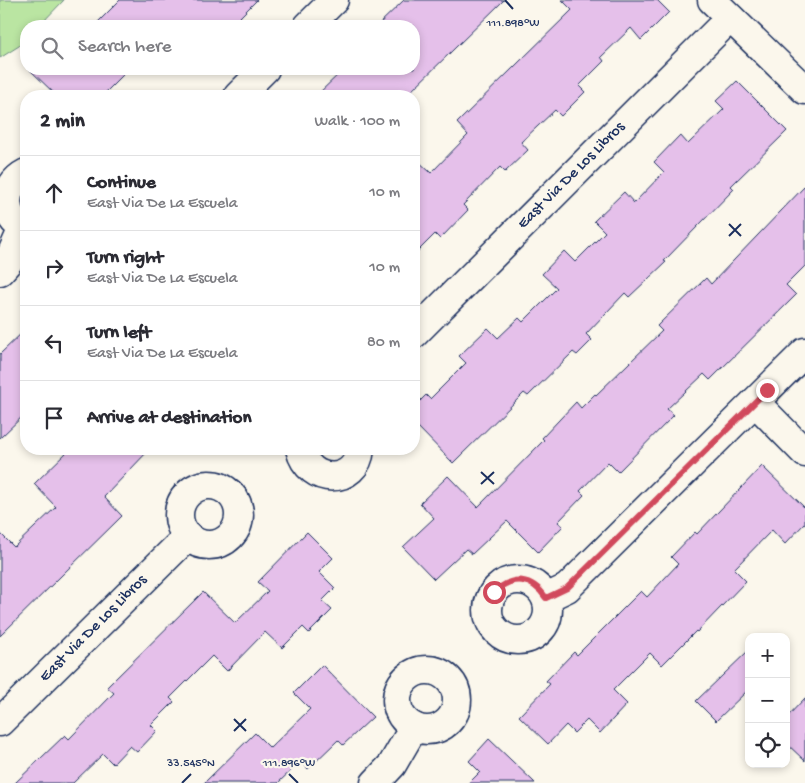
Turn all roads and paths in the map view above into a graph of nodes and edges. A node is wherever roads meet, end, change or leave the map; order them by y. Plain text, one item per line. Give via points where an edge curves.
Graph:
1 (334, 0) edge
2 (721, 9) edge
3 (314, 20) edge
4 (259, 75) edge
5 (244, 90) edge
6 (805, 90) edge
7 (20, 176) edge
8 (20, 224) edge
9 (20, 238) edge
10 (0, 271) edge
11 (420, 328) edge
12 (805, 352) edge
13 (755, 402) junction
14 (805, 453) edge
15 (302, 455) edge
16 (359, 455) edge
17 (188, 536) dead end
18 (546, 598) dead end
19 (0, 722) edge
20 (414, 727) dead end
21 (375, 783) edge

1 - 3 street
2 - 6 street
2 - 11 street, East Via De Los Libros
4 - 5 street
7 - 8 street via 11,184 6,204 8,214
9 - 10 street
12 - 13 street
13 - 14 street
13 - 18 street via 567,588
15 - 16 street via 309,468 328,476 338,476 347,471
17 - 19 street, East Via De Los Libros
20 - 21 street via 392,765

